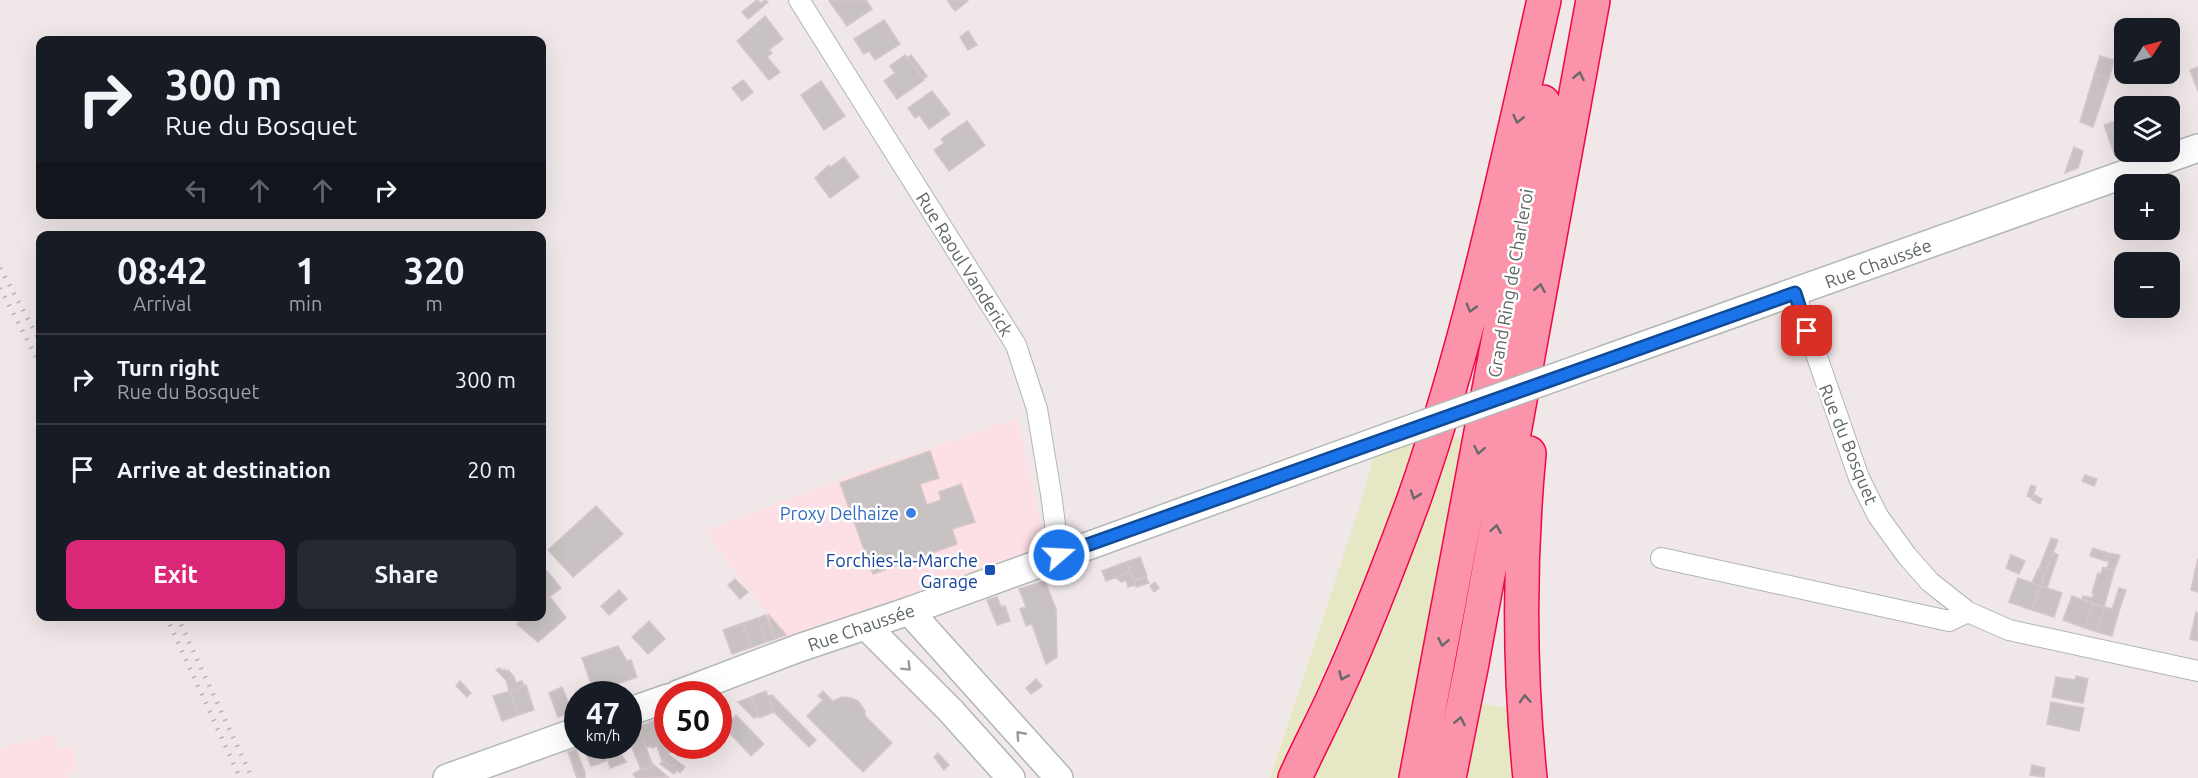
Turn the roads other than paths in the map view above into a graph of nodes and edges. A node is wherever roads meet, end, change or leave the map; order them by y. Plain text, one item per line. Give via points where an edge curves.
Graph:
1 (799, 0) edge
2 (1544, 0) edge
3 (1562, 0) edge
4 (1593, 0) edge
5 (2198, 148) edge
6 (1795, 293) junction
7 (1525, 366) junction
8 (1059, 555) junction
9 (1661, 558) dead end
10 (909, 611) junction
11 (1968, 612) junction
12 (866, 626) junction
13 (2198, 670) edge
14 (712, 681) edge
15 (564, 736) edge
16 (447, 778) edge
17 (1011, 778) edge
18 (1059, 778) edge
19 (1295, 778) edge
20 (1416, 778) edge
21 (1449, 778) edge
22 (1530, 778) edge

1 - 8 street, Rue Raoul Vanderick via 1016,345 1037,409
2 -> 19 highway via 1494,221 1455,368 1414,498 1371,613
3 -> 20 highway, Grand Ring de Charleroi
7 -> 4 highway, Grand Ring de Charleroi
5 - 6 main road, Rue Chaussée
6 - 8 main road, Rue Chaussée, bridge
6 - 11 street, Rue du Bosquet via 1859,478 1878,516 1930,582
21 -> 7 highway, Grand Ring de Charleroi
22 -> 7 highway via 1521,623 1522,525 1530,435
8 - 10 main road, Rue Chaussée
9 - 11 street via 1949,621
10 - 12 main road, Rue Chaussée
18 -> 10 main road
11 - 13 street, Rue du Bosquet via 2009,630
12 - 14 main road, Rue Chaussée
12 -> 17 main road
15 - 16 main road

